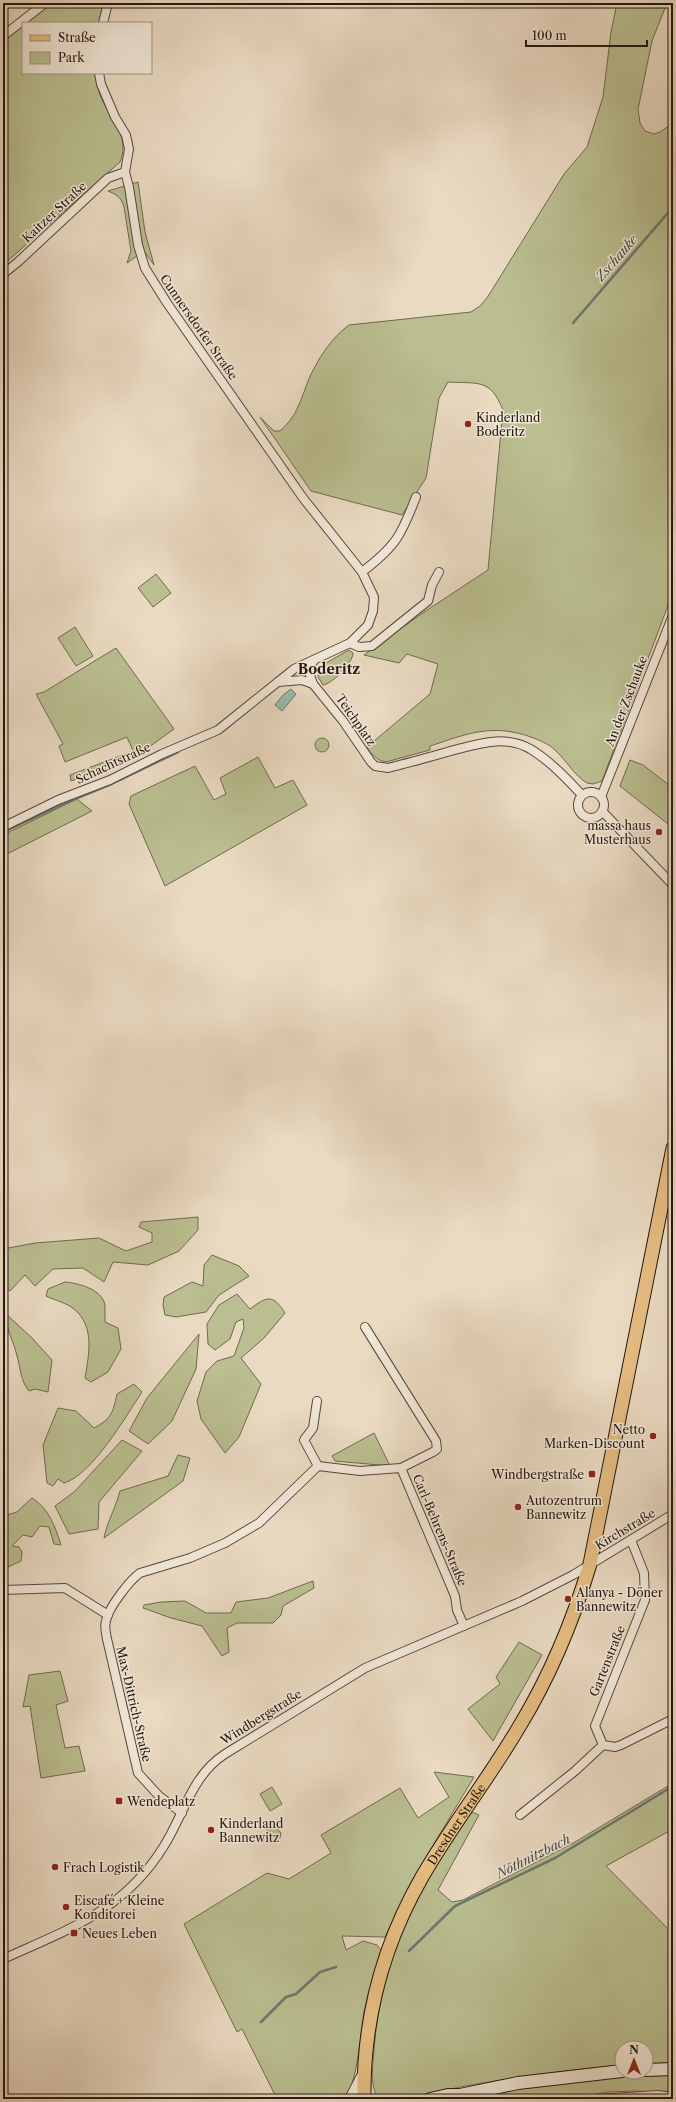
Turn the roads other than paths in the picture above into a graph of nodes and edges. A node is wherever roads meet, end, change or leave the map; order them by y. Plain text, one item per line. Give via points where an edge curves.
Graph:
1 (45, 3) edge
2 (108, 3) edge
3 (103, 22) edge
4 (3, 36) edge
5 (99, 74) edge
6 (125, 172) junction
7 (3, 274) edge
8 (416, 497) dead end
9 (362, 572) junction
10 (439, 572) dead end
11 (673, 615) edge
12 (350, 644) junction
13 (314, 660) junction
14 (278, 682) junction
15 (312, 684) junction
16 (582, 795) junction
17 (600, 797) junction
18 (602, 811) junction
19 (3, 827) edge
20 (673, 885) edge
21 (673, 1148) edge
22 (365, 1327) dead end
23 (318, 1401) dead end
24 (318, 1466) junction
25 (401, 1468) junction
26 (673, 1514) edge
27 (631, 1540) junction
28 (590, 1564) junction
29 (3, 1590) edge
30 (108, 1615) junction
31 (464, 1626) junction
32 (673, 1719) edge
33 (603, 1745) junction
34 (182, 1813) junction
35 (520, 1815) dead end
36 (3, 1959) edge
37 (673, 2069) edge
38 (654, 2070) edge
39 (364, 2072) junction
40 (614, 2072) edge
41 (457, 2097) edge
42 (673, 2097) edge
43 (350, 2099) edge
44 (364, 2099) edge
45 (430, 2099) edge
46 (596, 2099) edge

1 - 4 street
2 - 3 street
5 - 6 street, Cunnersdorfer Straße via 101,84 126,135 129,149
6 - 7 street, Kaitzer Straße via 108,178
6 - 9 street, Cunnersdorfer Straße via 141,257 156,288 303,498
8 - 9 street via 395,543
9 - 12 street via 374,597 373,611 368,625
10 - 12 street via 428,601 372,646 359,647
11 - 17 street, An der Zschauke
12 - 13 street
13 - 14 street via 294,669
13 - 15 street via 310,667
14 - 15 street via 302,680
14 - 19 street, Schachtstraße via 218,730
15 - 16 street, Teichplatz via 343,721 371,762 381,768 474,744 513,742 532,750 548,762
16 - 17 street via 591,792
16 - 18 street via 578,808 584,816 594,818
17 - 18 street via 603,801
18 - 20 street
21 - 28 main road, Dresdner Straße
22 - 25 street via 436,1441 437,1448 432,1452
23 - 24 street via 313,1428 304,1440
24 - 25 street, Carl-Behrens-Straße via 360,1471
24 - 30 street via 259,1523 225,1543 190,1558 140,1573 133,1578
25 - 31 street, Carl-Behrens-Straße via 455,1596 457,1610
26 - 27 street, Kirchstraße
27 - 28 street, Kirchstraße
27 - 33 street, Gartenstraße via 644,1573 645,1600 596,1719 596,1732
28 - 31 street, Windbergstraße via 522,1601
28 - 39 main road, Dresdner Straße via 566,1636 520,1726 422,1877 402,1917 374,1996
29 - 30 street via 65,1588
30 - 34 street, Max-Dittrich-Straße via 105,1628 138,1773 159,1796
31 - 34 street, Windbergstraße via 365,1668 215,1760 196,1784
32 - 33 street via 621,1745
33 - 35 street
34 - 36 street, Windbergstraße via 165,1846 150,1867 117,1901 71,1929
37 - 38 main road
39 - 43 street
39 - 44 main road, Dresdner Straße
40 - 41 main road via 518,2082
41 - 45 main road via 448,2095
42 - 46 street via 658,2095

